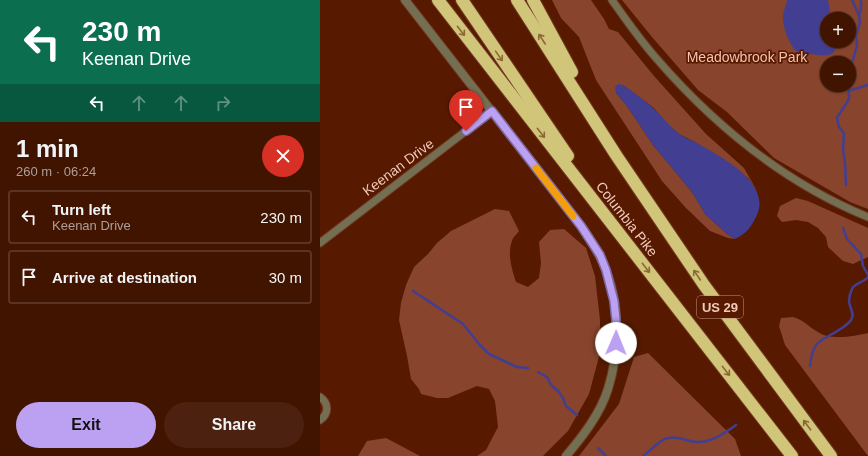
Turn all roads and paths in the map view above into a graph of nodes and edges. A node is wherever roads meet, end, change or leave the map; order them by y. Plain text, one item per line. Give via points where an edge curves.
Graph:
1 (405, 0) edge
2 (438, 0) edge
3 (462, 0) edge
4 (517, 0) edge
5 (533, 0) edge
6 (612, 0) edge
7 (492, 111) junction
8 (616, 155) junction
9 (868, 217) edge
10 (622, 238) junction
11 (320, 243) edge
12 (320, 397) edge
13 (320, 420) edge
14 (566, 456) edge
15 (792, 456) edge
16 (831, 456) edge

1 - 7 street
2 -> 10 highway, Columbia Pike / US 29
3 -> 10 highway
8 -> 4 highway, Columbia Pike / US 29
5 - 8 highway
6 - 9 street via 655,57 709,114 764,159 793,178
7 - 11 street, Keenan Drive
7 - 14 street via 588,236 600,255 614,301 616,334 608,389 590,424
16 -> 8 highway, Columbia Pike / US 29 via 704,285
10 -> 15 highway, Columbia Pike / US 29
12 - 13 street via 325,401 327,410

